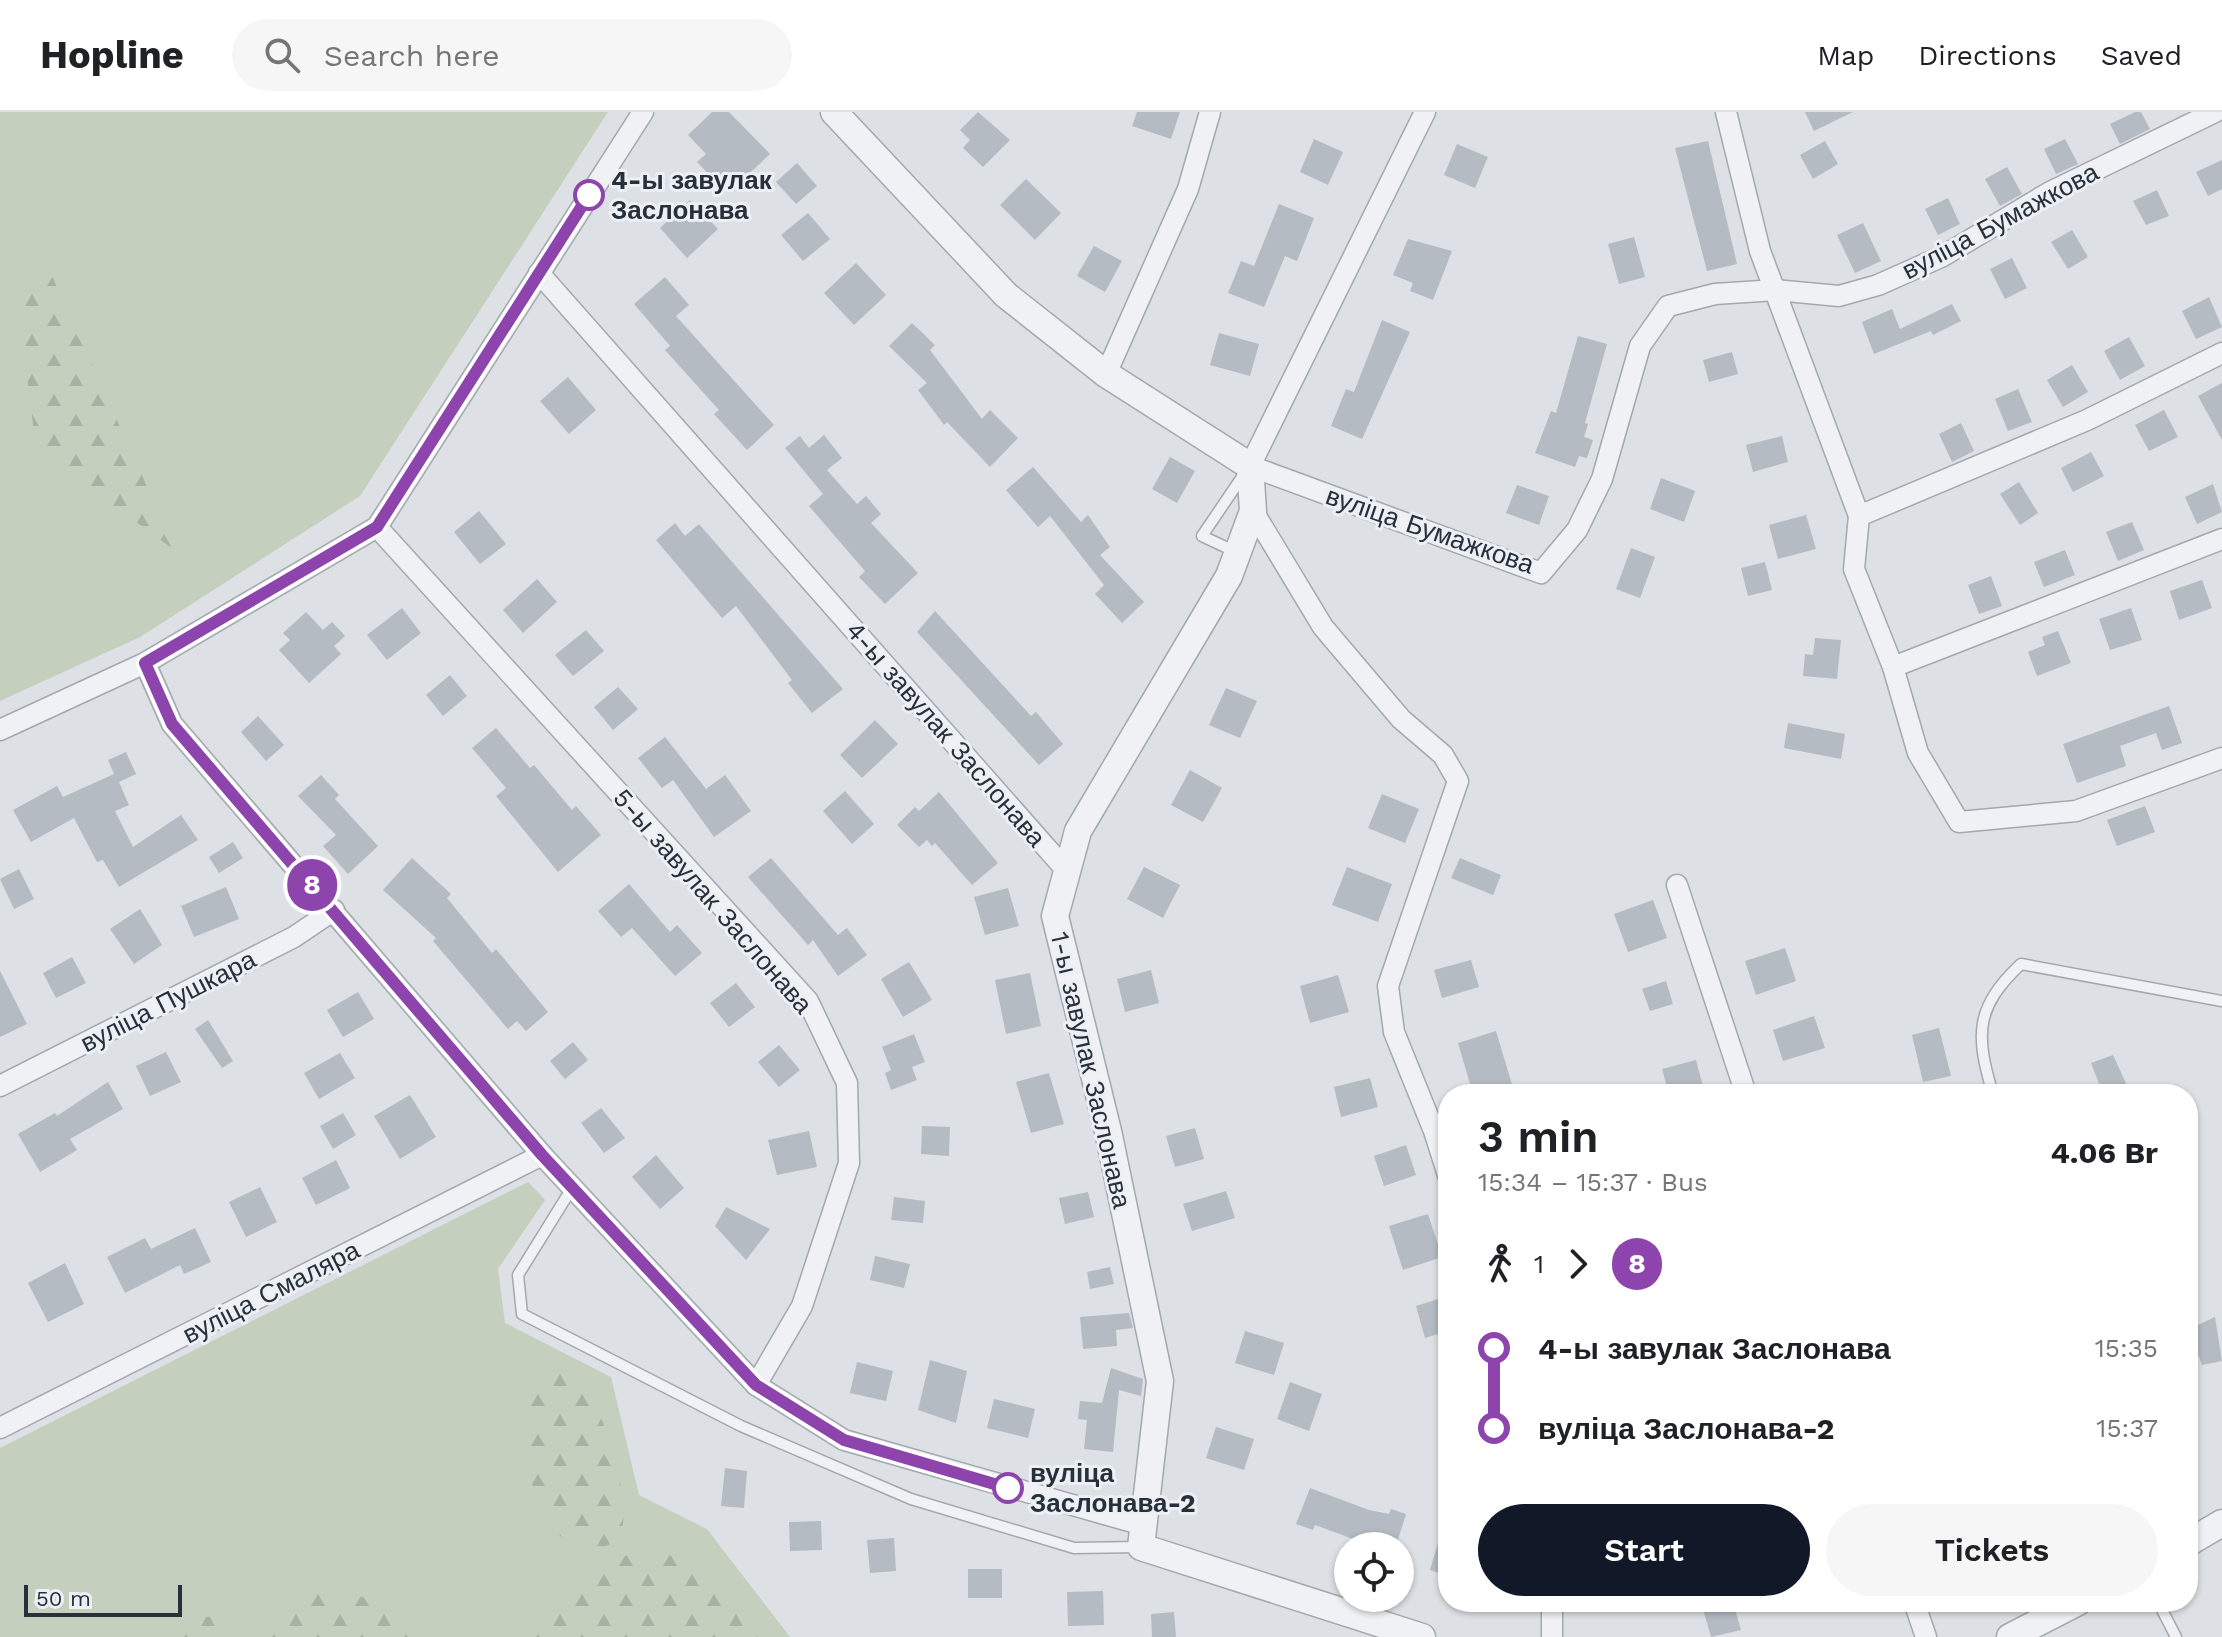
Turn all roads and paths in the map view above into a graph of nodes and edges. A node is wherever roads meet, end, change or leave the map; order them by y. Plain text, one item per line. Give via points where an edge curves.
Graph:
1 (643, 112) edge
2 (834, 112) edge
3 (1210, 112) edge
4 (1425, 112) edge
5 (1726, 112) edge
6 (2215, 112) edge
7 (539, 273) junction
8 (1776, 290) junction
9 (2222, 353) edge
10 (1106, 374) junction
11 (1250, 466) junction
12 (1253, 511) junction
13 (1859, 516) junction
14 (377, 527) junction
15 (2222, 539) edge
16 (1237, 553) junction
17 (145, 663) junction
18 (1893, 667) junction
19 (0, 730) edge
20 (2222, 758) edge
21 (1067, 871) junction
22 (1677, 885) dead end
23 (334, 910) junction
24 (2222, 1001) edge
25 (1743, 1084) edge
26 (1990, 1084) edge
27 (0, 1086) edge
28 (1438, 1144) edge
29 (542, 1155) junction
30 (572, 1188) junction
31 (756, 1385) junction
32 (0, 1428) edge
33 (2222, 1523) edge
34 (1142, 1536) junction
35 (2198, 1537) edge
36 (1552, 1612) edge
37 (1917, 1612) edge
38 (2059, 1612) edge
39 (2163, 1612) edge
40 (1422, 1637) edge
41 (1552, 1637) edge
42 (1926, 1637) edge
43 (2010, 1637) edge
44 (2176, 1637) edge

1 - 7 street
2 - 10 street, вуліца Бумажкова via 1006,295
3 - 10 street via 1188,189
4 - 11 street
5 - 8 street via 1760,251
6 - 8 street, вуліца Бумажкова via 2050,192 1943,256 1878,285 1839,296
7 - 14 street
7 - 21 street, 4-ы завулак Заслонава
8 - 11 street, вуліца Бумажкова via 1715,294 1668,306 1640,346 1602,479 1577,530 1541,573
8 - 13 street
9 - 13 street via 2087,420
10 - 11 street, вуліца Бумажкова
11 - 12 street, 1-ы завулак Заслонава
11 - 16 lane via 1202,536
12 - 16 street, 1-ы завулак Заслонава
12 - 28 street via 1323,627 1401,719 1443,755 1458,781 1388,986 1394,1032
13 - 18 street via 1854,569
14 - 17 street
14 - 31 street, 5-ы завулак Заслонава via 808,1001 847,1083 849,1163 802,1306
15 - 18 street
16 - 21 street, 1-ы завулак Заслонава via 1229,576 1078,831
17 - 19 street
17 - 23 street via 172,724
18 - 20 street via 1918,753 1959,822 2076,811
21 - 34 street, 1-ы завулак Заслонава via 1055,916 1108,1131 1160,1381
22 - 25 street
23 - 27 street, вуліца Пушкара via 294,937
23 - 29 street
24 - 26 lane via 2021,964 1987,1002 1980,1052
29 - 30 street
29 - 32 street, вуліца Смаляра
30 - 31 street
30 - 34 lane via 518,1275 522,1314 741,1426 911,1499 1074,1548
31 - 34 street via 844,1440
33 - 35 street
34 - 40 street
36 - 41 street
37 - 42 street
38 - 43 street
39 - 44 lane

